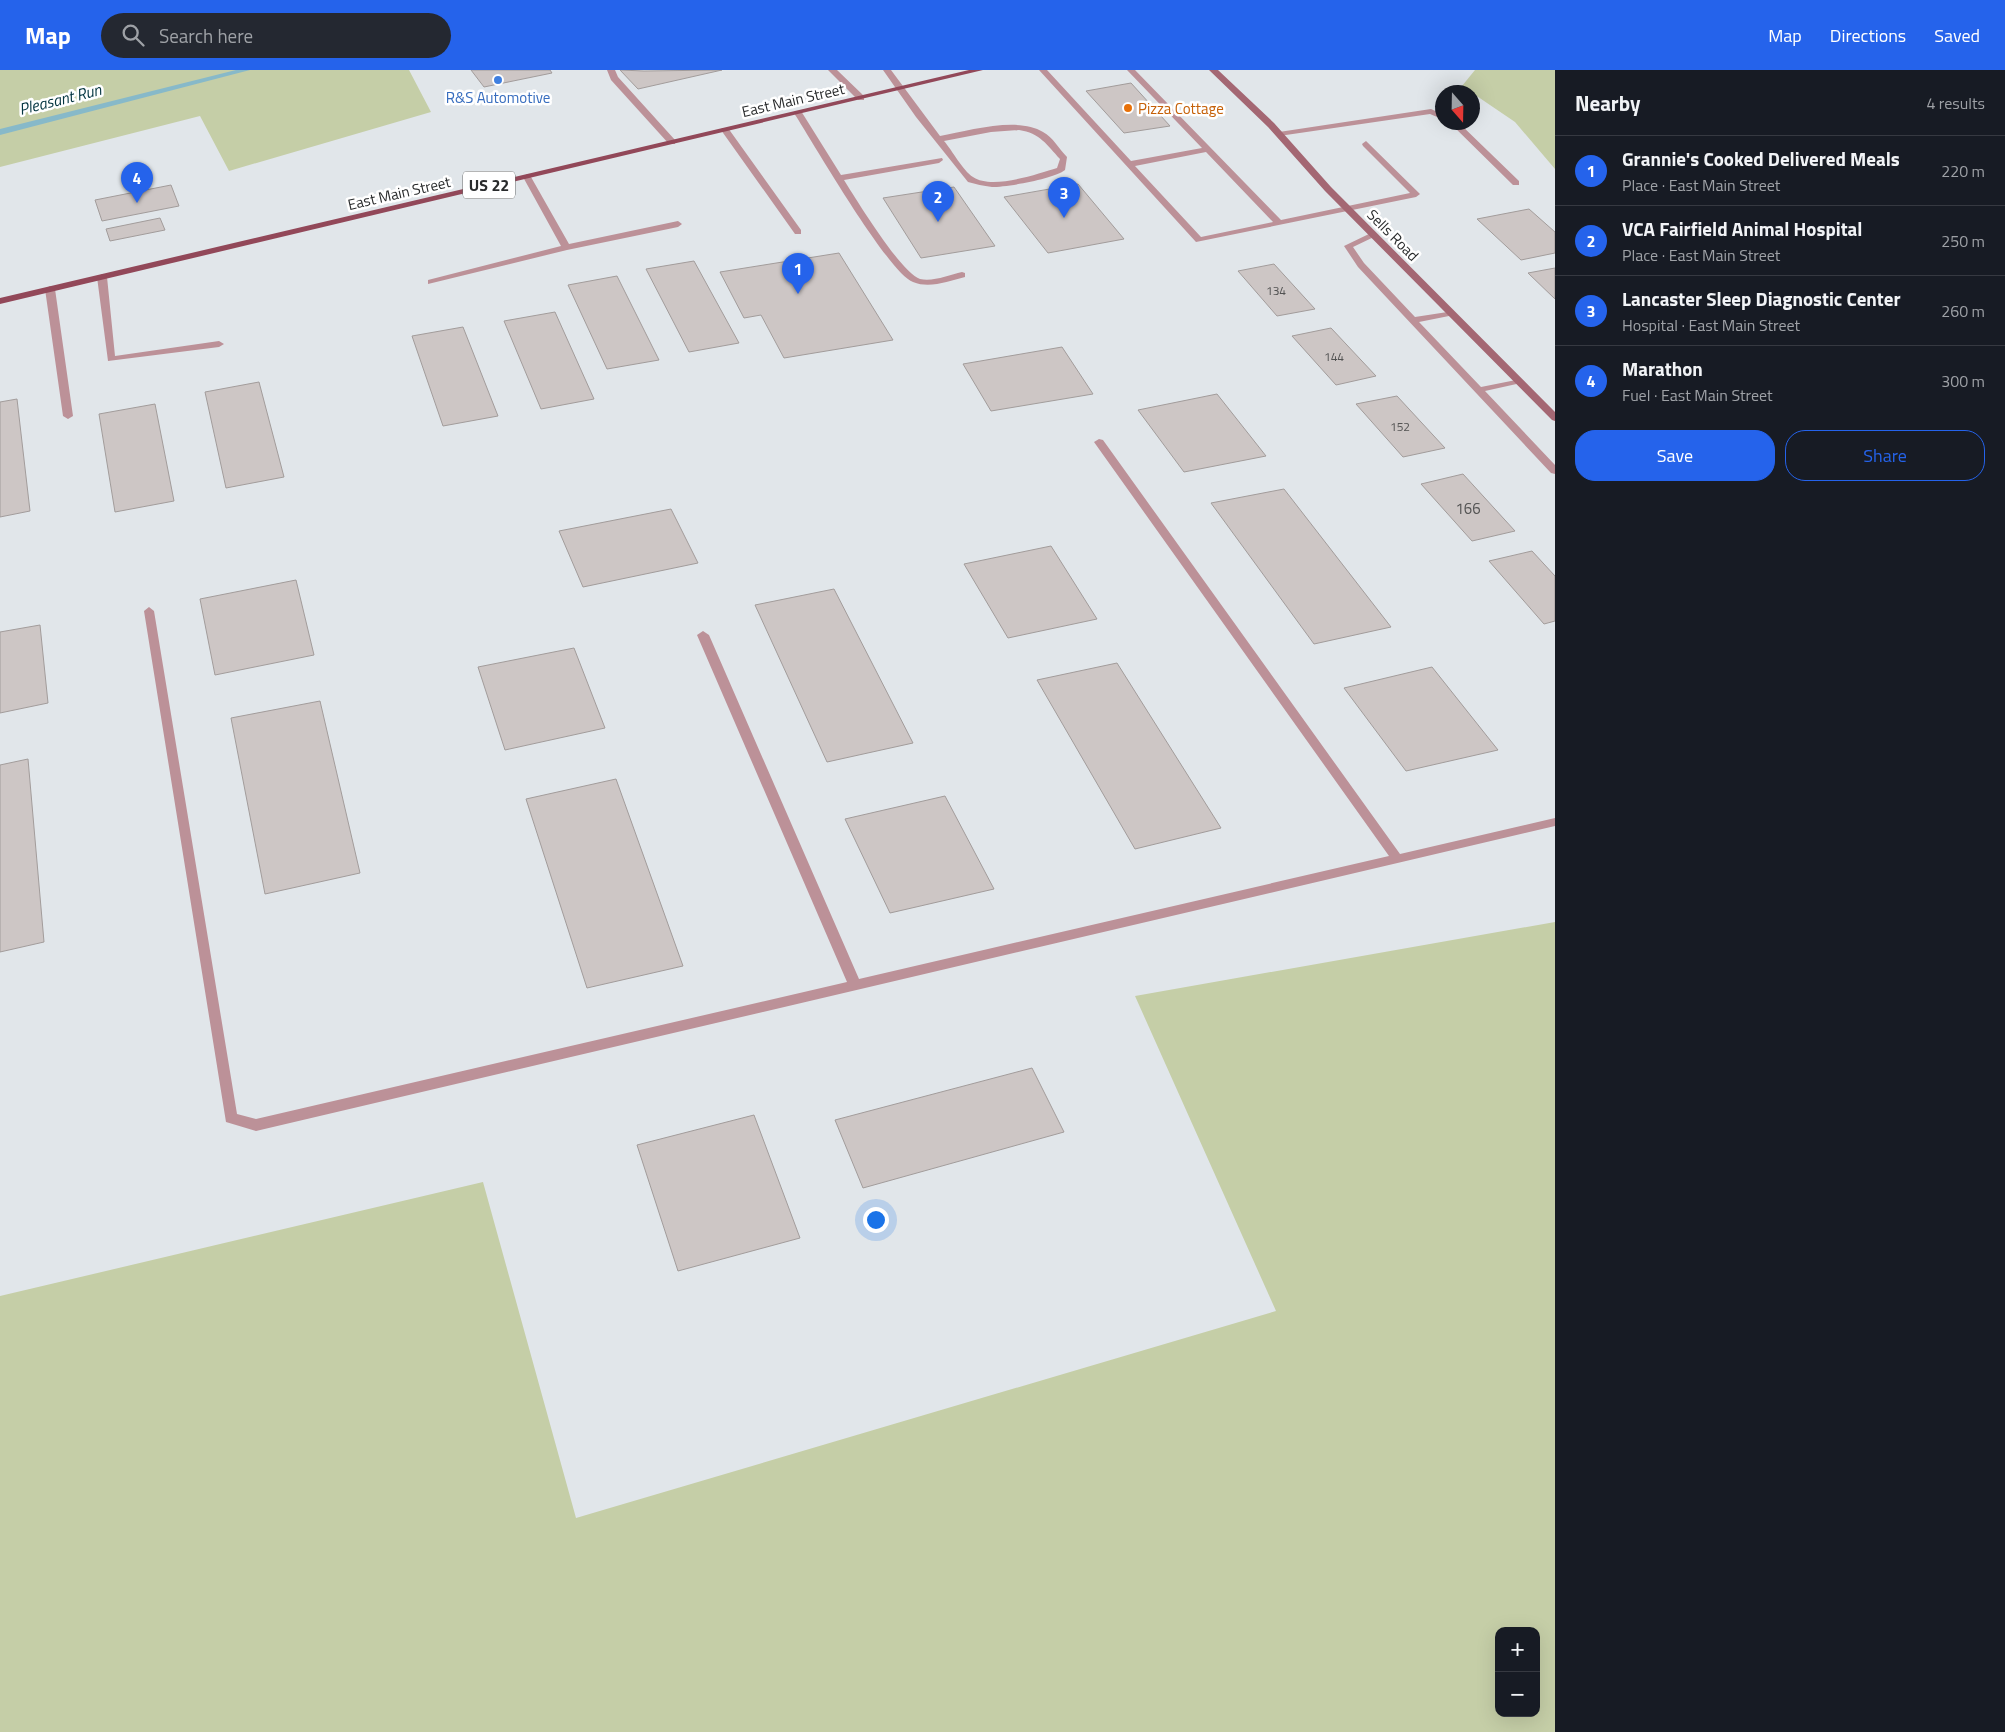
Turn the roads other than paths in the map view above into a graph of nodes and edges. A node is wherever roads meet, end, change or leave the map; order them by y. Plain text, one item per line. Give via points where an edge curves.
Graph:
1 (611, 70) edge
2 (832, 70) edge
3 (887, 70) edge
4 (979, 70) edge
5 (1043, 70) edge
6 (1132, 70) edge
7 (1213, 70) edge
8 (899, 89) junction
9 (861, 98) junction
10 (798, 113) junction
11 (1435, 114) edge
12 (725, 130) junction
13 (1461, 130) edge
14 (1279, 134) junction
15 (938, 139) junction
16 (672, 142) junction
17 (1366, 144) dead end
18 (1208, 149) junction
19 (939, 160) dead end
20 (1130, 164) junction
21 (527, 177) junction
22 (840, 178) junction
23 (1516, 184) dead end
24 (1348, 208) junction
25 (1280, 223) junction
26 (678, 224) dead end
27 (798, 232) dead end
28 (1374, 235) junction
29 (566, 247) junction
30 (962, 275) dead end
31 (102, 277) junction
32 (431, 282) dead end
33 (50, 289) junction
34 (0, 301) edge
35 (1451, 313) junction
36 (1413, 320) junction
37 (219, 344) dead end
38 (1518, 381) junction
39 (1479, 390) junction
40 (68, 416) dead end
41 (1555, 418) edge
42 (1099, 442) dead end
43 (1553, 467) edge
44 (149, 611) dead end
45 (703, 635) dead end
46 (1555, 822) edge
47 (1397, 859) junction
48 (856, 985) junction

1 - 16 lane via 614,78
2 - 9 lane
3 - 8 lane
4 - 8 main road, East Main Street / US 22
5 - 20 lane
6 - 18 lane
7 - 14 street, Sells Road
8 - 9 main road, East Main Street / US 22
8 - 15 lane
9 - 10 main road, East Main Street / US 22
10 - 12 main road, East Main Street / US 22
10 - 22 lane
11 - 14 lane
12 - 16 main road, East Main Street / US 22
12 - 27 lane
13 - 23 lane
14 - 24 street, Sells Road
15 - 15 lane via 970,179 992,184 1026,180 1062,170 1064,159 1040,133 1026,128
16 - 21 main road, East Main Street / US 22
17 - 24 lane via 1416,194
18 - 20 lane
18 - 25 lane
19 - 22 lane
20 - 25 lane via 1199,240
21 - 29 lane
21 - 31 main road, East Main Street / US 22
22 - 30 lane via 864,218 914,280 928,283
24 - 25 lane
24 - 28 street, Sells Road
26 - 29 lane
28 - 35 street, Sells Road
28 - 36 lane via 1348,246 1361,265
29 - 32 lane
31 - 33 main road, East Main Street / US 22
31 - 37 lane via 111,360
33 - 34 main road, East Main Street / US 22
33 - 40 lane
35 - 36 lane
35 - 38 street, Sells Road
36 - 39 lane
38 - 39 lane
38 - 41 street, Sells Road
39 - 43 lane
42 - 47 lane
44 - 48 lane via 232,1118 256,1125
45 - 48 lane
46 - 47 lane
47 - 48 lane

